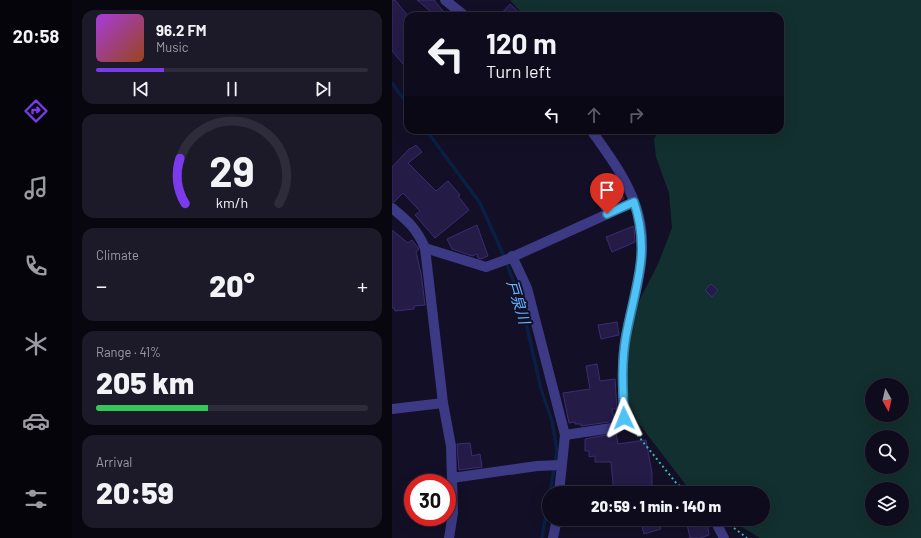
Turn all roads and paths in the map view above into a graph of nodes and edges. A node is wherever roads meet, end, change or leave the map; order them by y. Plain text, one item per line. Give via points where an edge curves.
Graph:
1 (445, 0) edge
2 (460, 12) edge
3 (594, 134) edge
4 (634, 202) junction
5 (392, 208) edge
6 (425, 248) junction
7 (510, 257) junction
8 (443, 403) junction
9 (392, 409) edge
10 (624, 418) junction
11 (565, 434) junction
12 (561, 465) junction
13 (452, 474) edge
14 (456, 477) edge
15 (560, 486) edge
16 (680, 486) edge
17 (450, 526) edge
18 (556, 526) edge
19 (718, 526) edge
20 (731, 526) edge
21 (449, 538) edge
22 (553, 538) edge
23 (724, 538) edge
24 (747, 538) edge

1 - 2 street
3 - 4 street via 622,176
4 - 7 street
4 - 10 street via 641,229 643,251 622,364
5 - 6 street via 408,220 420,234
6 - 7 street via 486,267
6 - 8 street
7 - 11 street via 527,288
8 - 9 street
8 - 13 street via 451,446
10 - 11 street via 612,428
10 - 16 path
11 - 12 street
12 - 14 street
12 - 15 street
17 - 21 street
18 - 22 street
19 - 23 street
20 - 24 path

